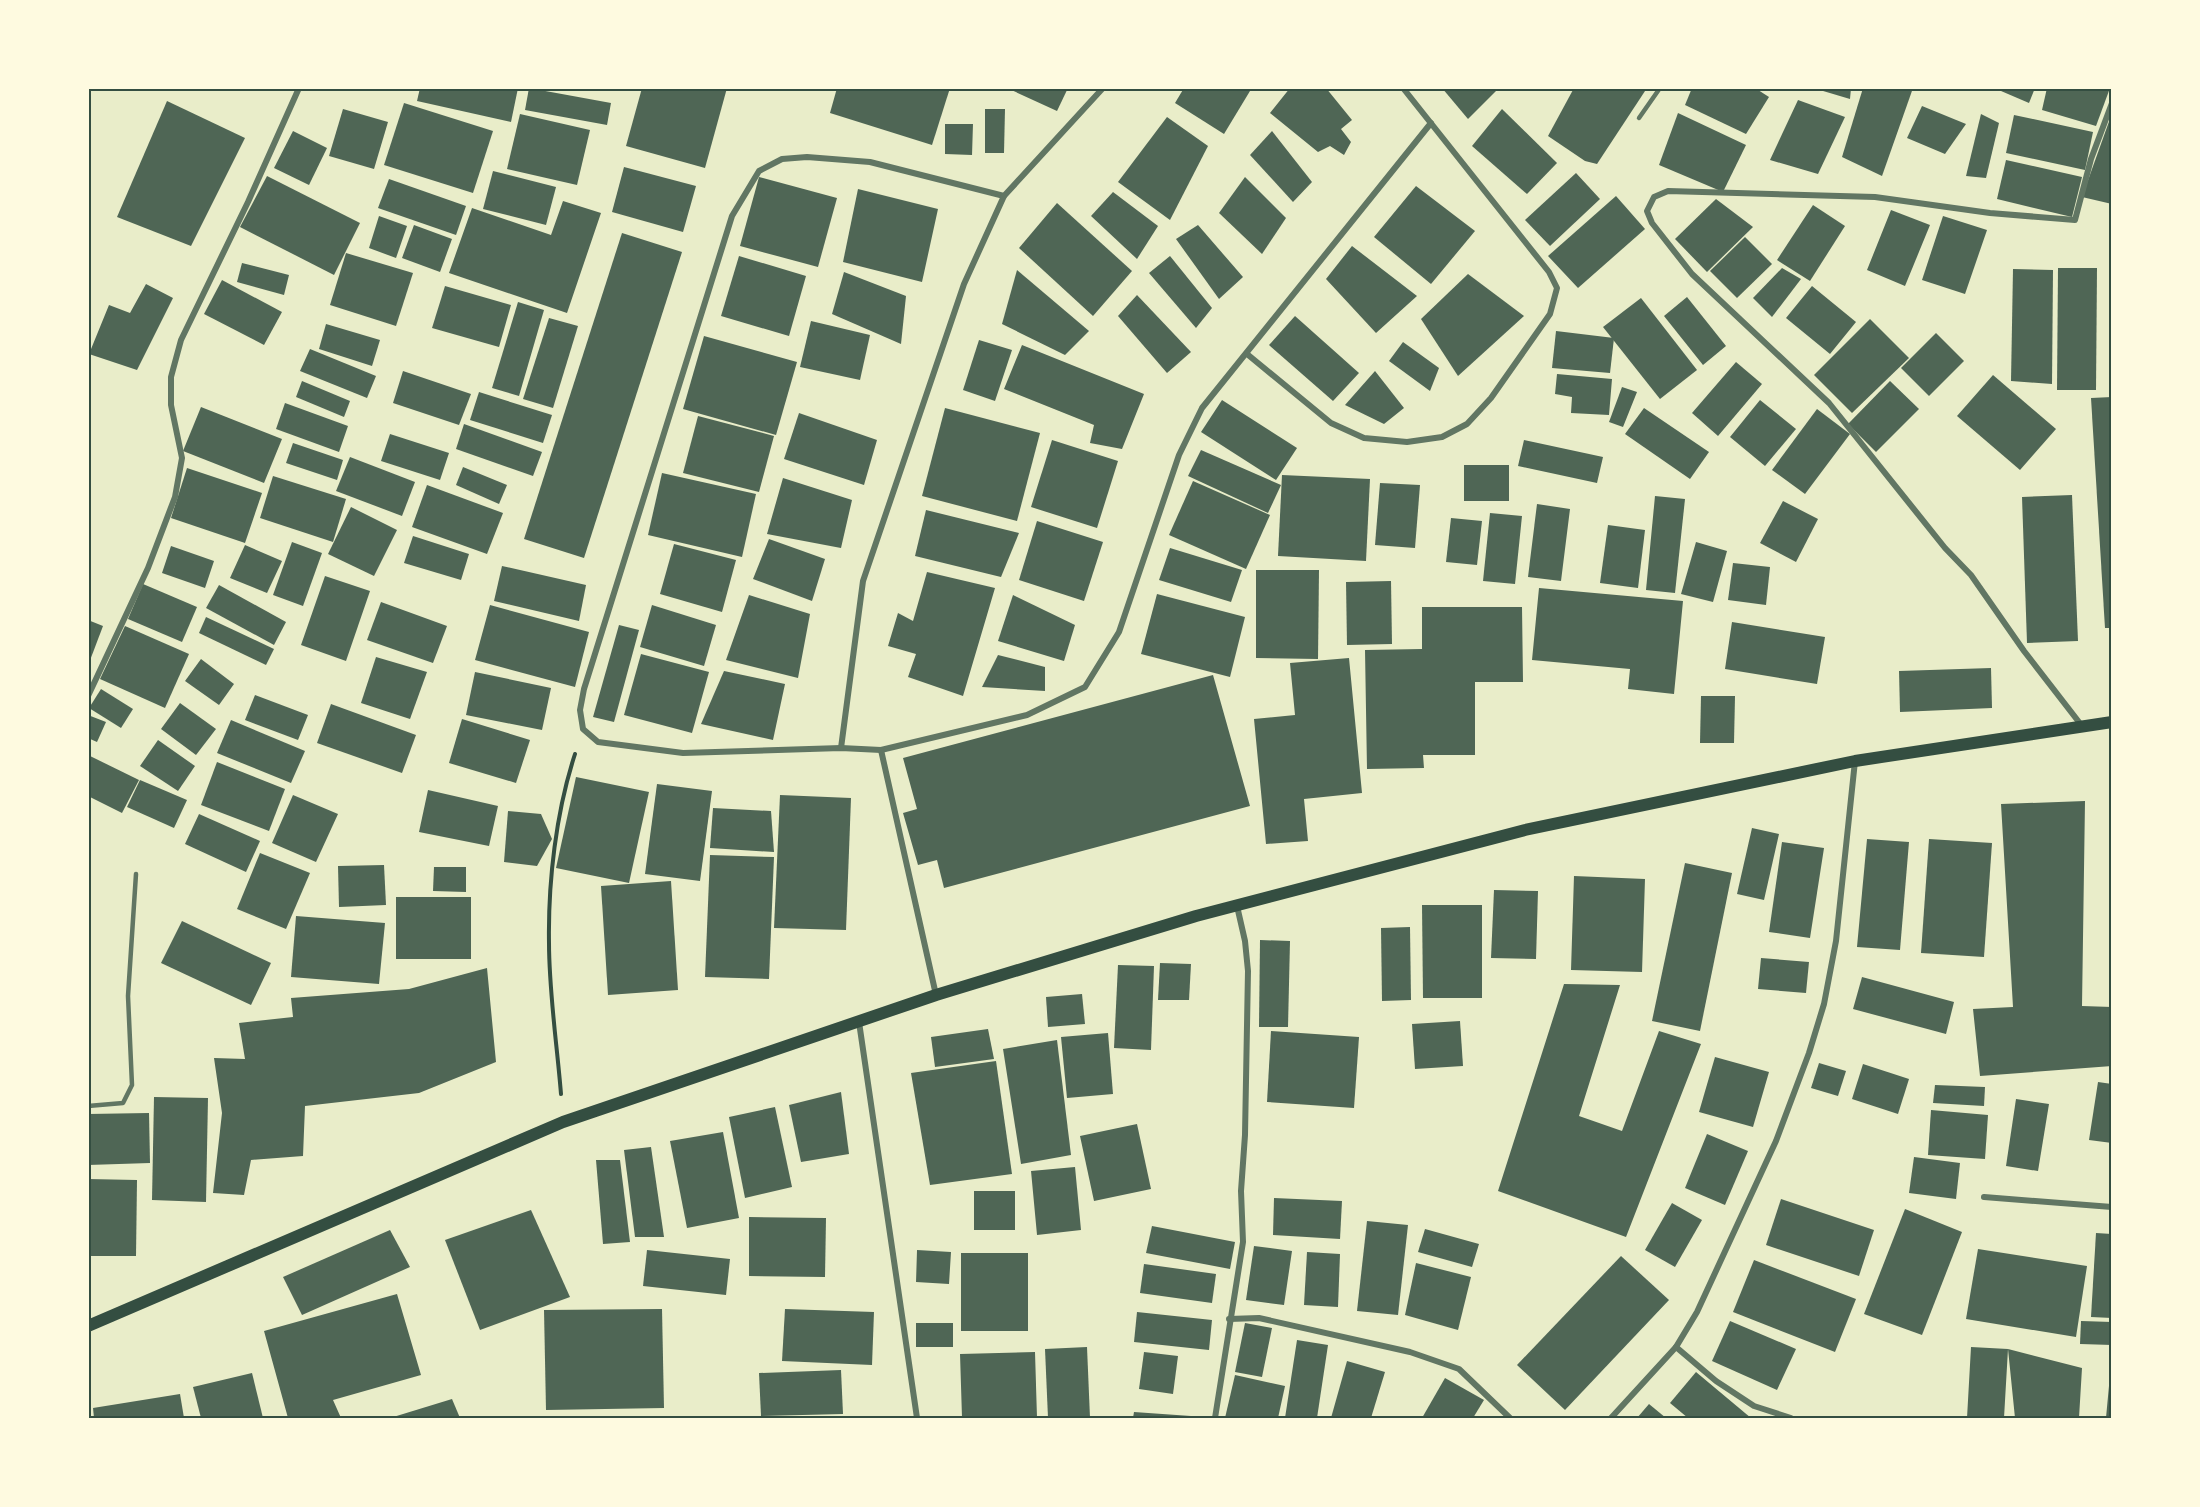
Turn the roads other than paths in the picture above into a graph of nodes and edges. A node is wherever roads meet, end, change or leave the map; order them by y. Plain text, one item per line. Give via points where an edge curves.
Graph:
1 (299, 88) edge
2 (1103, 88) edge
3 (1403, 88) edge
4 (1660, 88) edge
5 (2112, 103) edge
6 (1639, 118) dead end
7 (1431, 123) junction
8 (1005, 196) junction
9 (1247, 354) junction
10 (88, 696) edge
11 (2112, 722) edge
12 (2082, 726) junction
13 (841, 748) junction
14 (881, 750) junction
15 (1855, 761) junction
16 (136, 874) dead end
17 (1236, 905) junction
18 (936, 995) junction
19 (859, 1022) junction
20 (88, 1106) edge
21 (1984, 1197) dead end
22 (2112, 1207) edge
23 (1229, 1319) junction
24 (88, 1326) edge
25 (1676, 1347) junction
26 (916, 1419) edge
27 (1215, 1419) edge
28 (1510, 1419) edge
29 (1611, 1419) edge
30 (1791, 1419) edge

1 - 10 street via 249,202 181,340 171,377 171,405 182,458 175,497 148,568
2 - 8 street
3 - 7 street
4 - 6 lane
5 - 12 street via 2074,220 1875,197 1668,191 1654,197 1647,211 1692,274 1829,403 1971,575
7 - 9 street
7 - 9 street via 1541,259 1557,288 1550,314 1491,398 1467,424 1442,437 1407,442 1364,438 1330,423
8 - 13 street via 964,284 862,581
8 - 13 street via 870,162 782,159 759,171 732,216 580,710 583,729 598,742 683,753
9 - 14 street via 1202,408 1179,454 1119,632 1085,687 1027,715
11 - 12 main road
12 - 15 main road
13 - 14 street
14 - 18 street
15 - 17 main road via 1525,830
15 - 25 street via 1836,941 1824,1004 1776,1141 1697,1312
16 - 20 lane via 128,996 132,1084 123,1103
17 - 18 main road
17 - 23 street via 1248,971 1247,1055 1241,1191 1243,1242
18 - 19 main road
19 - 24 main road via 563,1122
19 - 26 street
21 - 22 street
23 - 27 street
23 - 28 street via 1259,1318 1410,1352 1459,1369
25 - 29 street
25 - 30 street via 1754,1406

